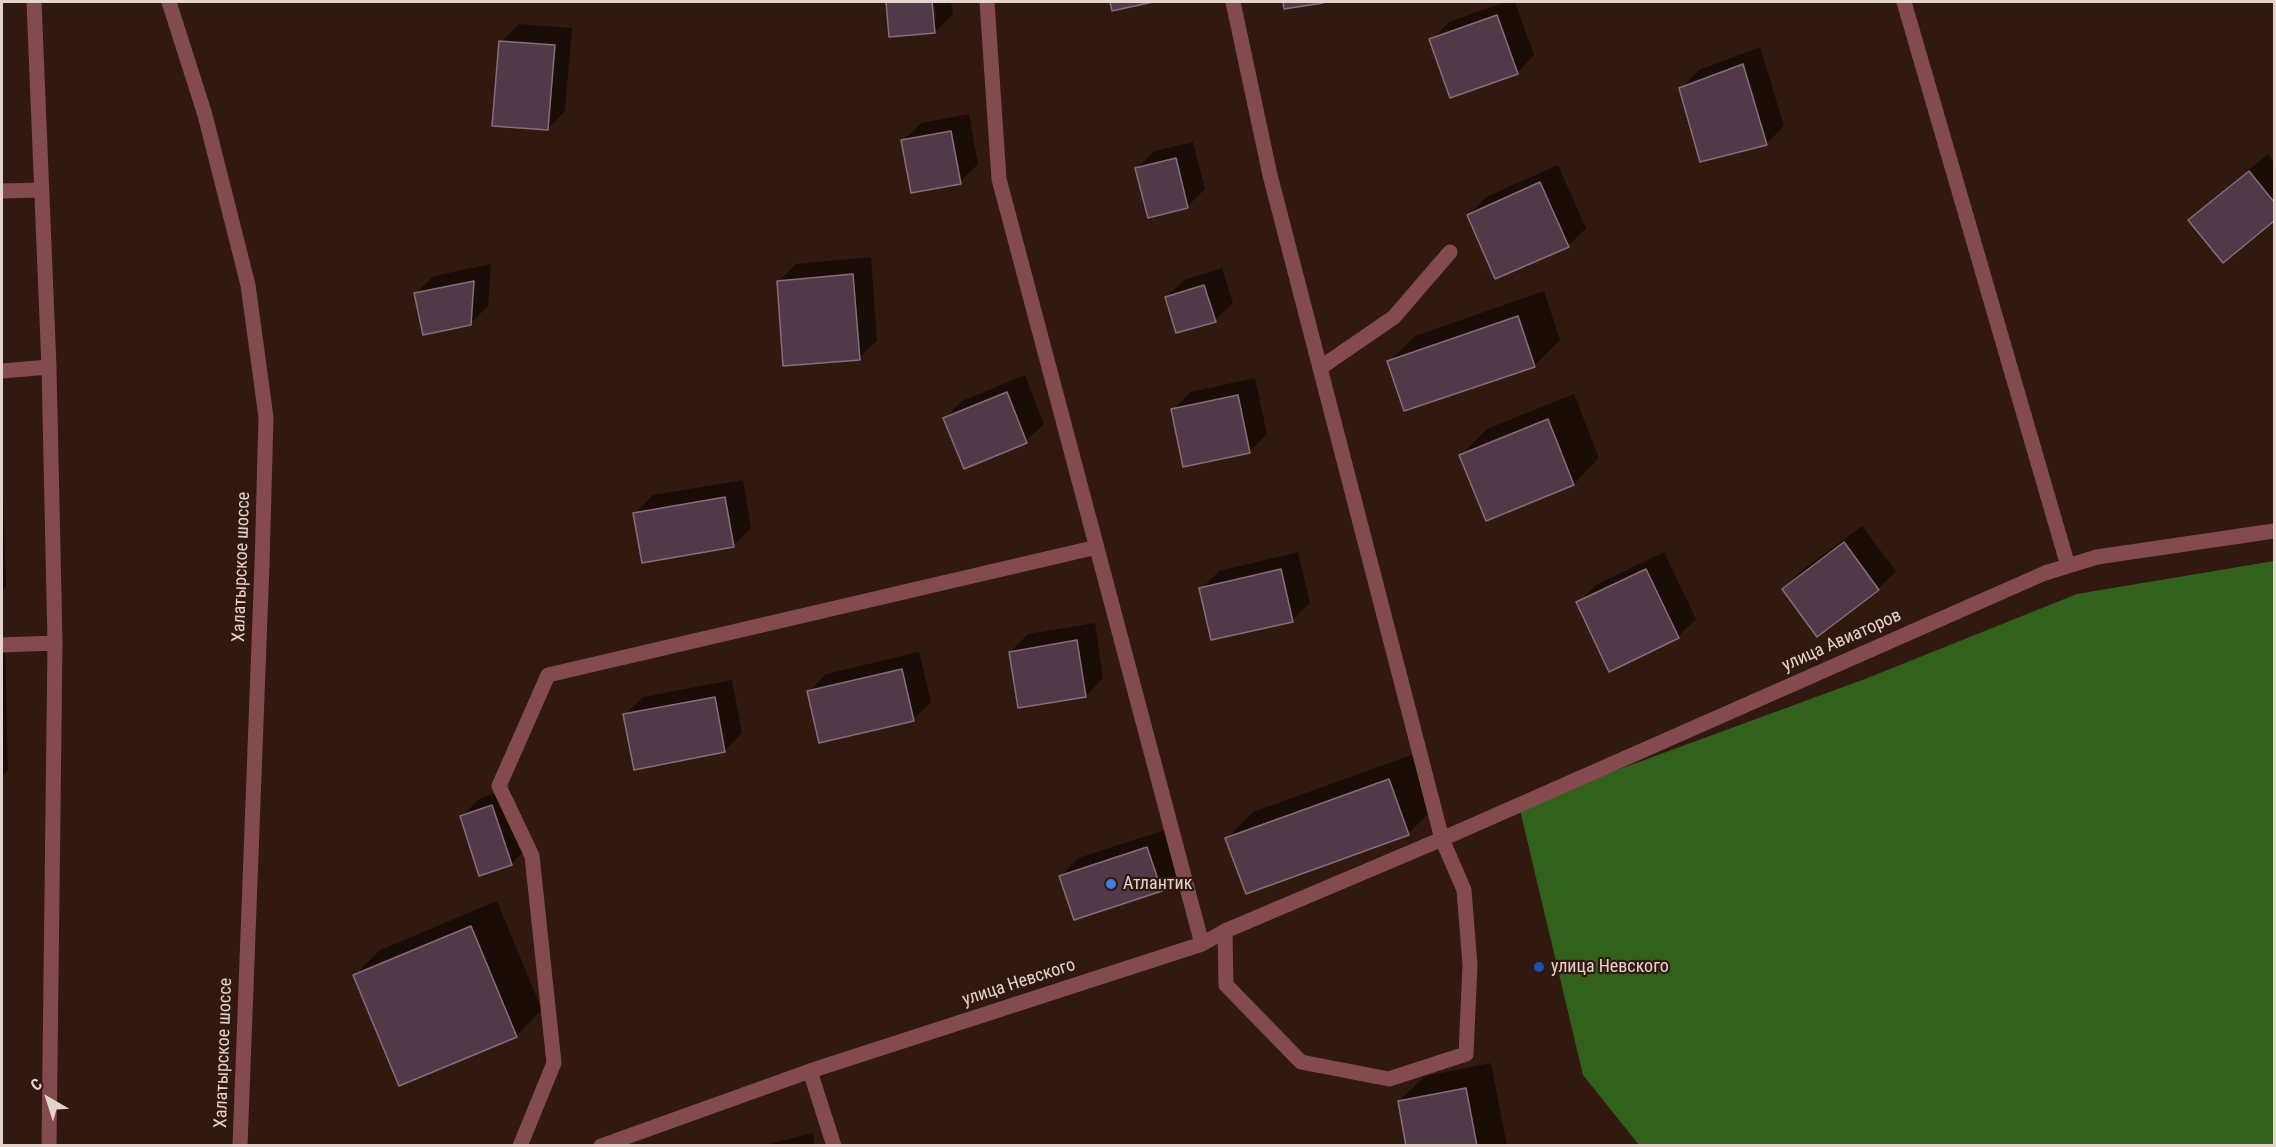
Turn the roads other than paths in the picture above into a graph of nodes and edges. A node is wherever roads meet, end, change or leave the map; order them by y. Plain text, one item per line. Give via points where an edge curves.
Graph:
1 (34, 2) edge
2 (169, 2) edge
3 (987, 2) edge
4 (1233, 2) edge
5 (1904, 2) edge
6 (41, 190) junction
7 (2, 191) edge
8 (1450, 252) dead end
9 (49, 367) junction
10 (1320, 368) junction
11 (2, 371) edge
12 (2274, 531) edge
13 (1097, 547) junction
14 (2068, 566) junction
15 (55, 643) junction
16 (2, 645) edge
17 (1442, 839) junction
18 (1225, 931) junction
19 (1202, 944) junction
20 (810, 1071) junction
21 (49, 1146) edge
22 (240, 1146) edge
23 (520, 1146) edge
24 (601, 1146) edge
25 (834, 1146) edge

1 - 6 street
2 - 22 street, Халатырское шоссе via 205,115 248,285 266,417
3 - 13 street via 999,179
4 - 10 street via 1270,175
5 - 14 street
6 - 7 street
6 - 9 street
8 - 10 street via 1394,317
9 - 11 street
9 - 15 street
10 - 17 street
12 - 14 street, улица Авиаторов via 2097,557
13 - 19 street
13 - 23 street via 549,675 499,786 532,856 554,1063
14 - 17 street, улица Авиаторов via 2023,582
15 - 16 street
15 - 21 street
17 - 18 street, улица Невского
17 - 18 street via 1464,890 1470,965 1466,1054 1389,1079 1301,1062 1226,985
18 - 19 street, улица Невского
19 - 20 street, улица Невского
20 - 24 street, улица Невского
20 - 25 street

